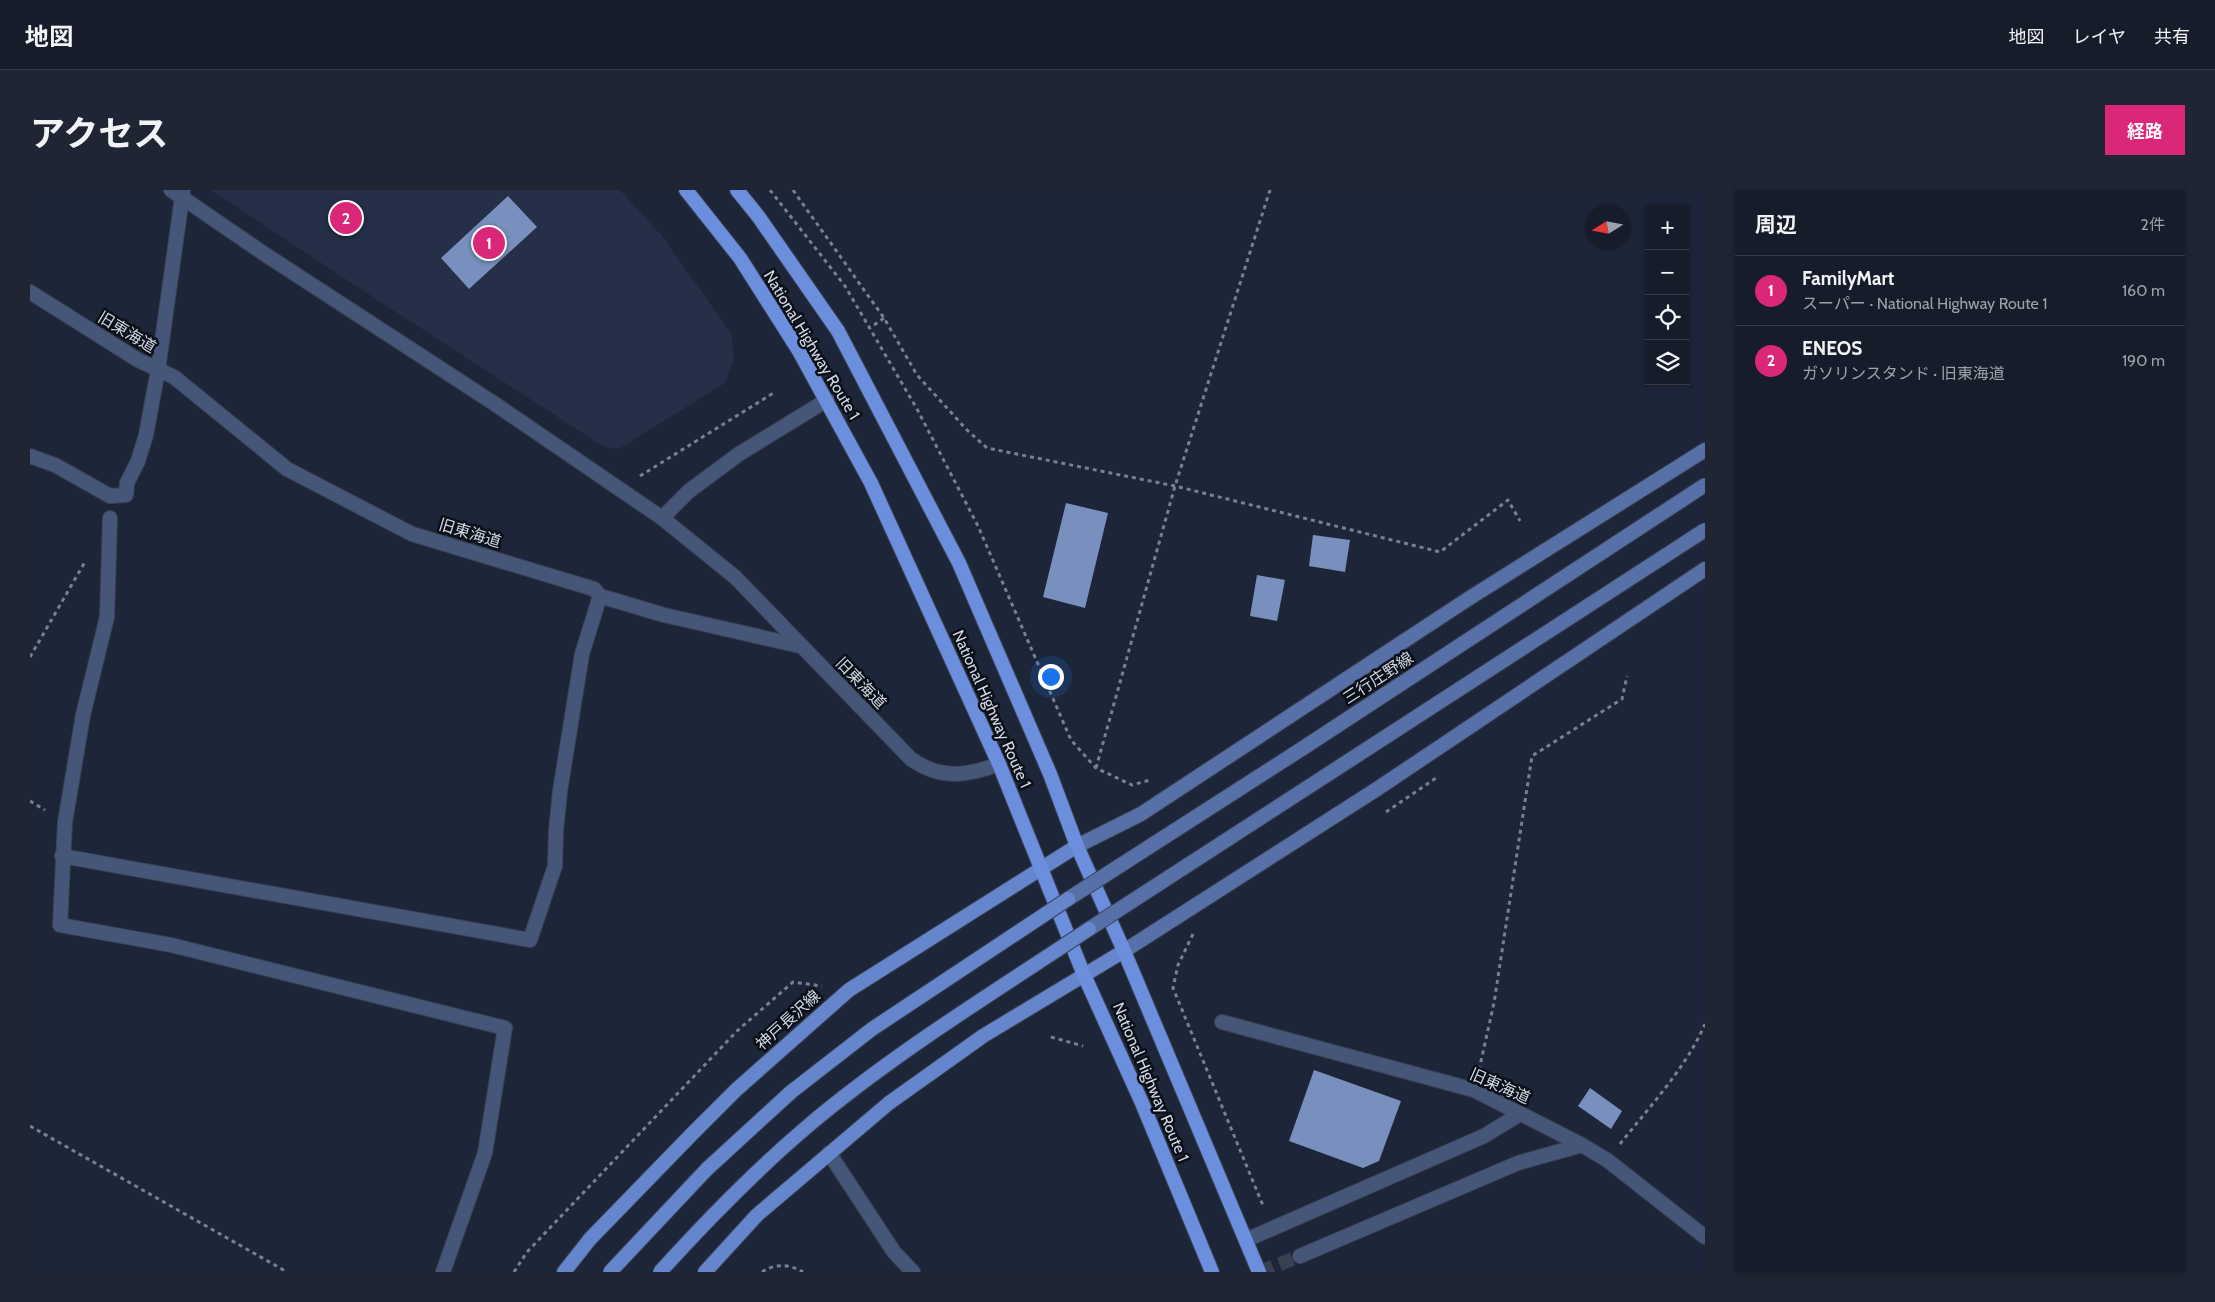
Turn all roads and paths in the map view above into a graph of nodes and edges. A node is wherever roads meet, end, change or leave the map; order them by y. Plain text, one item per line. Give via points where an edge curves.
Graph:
1 (686, 190) edge
2 (737, 190) edge
3 (770, 190) edge
4 (793, 190) edge
5 (1270, 190) edge
6 (178, 192) edge
7 (30, 292) edge
8 (884, 318) junction
9 (874, 325) dead end
10 (158, 370) junction
11 (775, 392) dead end
12 (827, 400) junction
13 (1705, 450) edge
14 (30, 456) edge
15 (1705, 485) edge
16 (1175, 486) junction
17 (621, 489) junction
18 (110, 518) dead end
19 (662, 518) junction
20 (1520, 521) dead end
21 (1705, 530) edge
22 (86, 559) dead end
23 (1705, 569) edge
24 (600, 596) junction
25 (800, 646) junction
26 (30, 657) edge
27 (1627, 676) dead end
28 (999, 764) junction
29 (1096, 768) junction
30 (1446, 771) dead end
31 (1151, 780) dead end
32 (1382, 814) dead end
33 (1077, 846) junction
34 (62, 856) junction
35 (1042, 869) junction
36 (1201, 929) dead end
37 (1124, 951) junction
38 (1084, 975) junction
39 (849, 990) junction
40 (1222, 1022) dead end
41 (1705, 1024) edge
42 (1051, 1037) dead end
43 (1083, 1046) dead end
44 (1474, 1090) junction
45 (1520, 1114) junction
46 (30, 1126) edge
47 (1582, 1145) junction
48 (829, 1153) junction
49 (1607, 1160) junction
50 (1272, 1228) junction
51 (1705, 1237) edge
52 (1246, 1240) junction
53 (1300, 1256) tunnel mouth
54 (287, 1272) edge
55 (443, 1272) edge
56 (514, 1272) edge
57 (564, 1272) edge
58 (610, 1272) edge
59 (660, 1272) edge
60 (705, 1272) edge
61 (762, 1272) edge
62 (803, 1272) edge
63 (913, 1272) edge
64 (1212, 1272) edge
65 (1259, 1272) edge

1 - 12 highway, National Highway Route 1 via 740,258
2 - 33 highway, National Highway Route 1 via 838,331 895,437 959,563 1050,774
3 - 29 path via 845,286 917,409 978,526 1071,740
4 - 8 path
5 - 16 path
6 - 10 street
6 - 17 street
7 - 10 street, 旧東海道
8 - 9 path
8 - 16 path via 917,375 987,448
10 - 14 street via 146,434 127,483 126,495 110,496 55,465
10 - 24 street, 旧東海道 via 174,376 287,469 404,530 594,589
11 - 17 path
12 - 19 street via 739,454 689,491
12 - 28 highway, National Highway Route 1 via 871,483
13 - 33 main road, 三行庄野線 via 1468,599 1141,814
15 - 58 main road, 三行庄野線, bridge via 872,1029 791,1092 707,1169
16 - 20 path via 1440,552 1508,500
16 - 29 path
17 - 19 street
18 - 34 street via 107,616 83,716 64,822
19 - 25 street via 736,576
21 - 59 main road, bridge via 1089,929 891,1062 809,1125 742,1186
22 - 26 path
23 - 37 main road via 1376,789
24 - 25 street, 旧東海道 via 664,615
24 - 34 street via 582,654 560,791 555,866 530,940
25 - 28 street, 旧東海道 via 923,768 950,775 974,773
27 - 44 path via 1622,699 1532,756 1494,1003
28 - 35 highway, National Highway Route 1
29 - 31 path via 1132,785
30 - 32 path
33 - 35 main road, 神戸長沢線
33 - 37 highway, National Highway Route 1
34 - 55 street via 60,925 170,945 506,1028 485,1153
35 - 38 highway, National Highway Route 1
35 - 39 main road, 神戸長沢線
36 - 50 path via 1193,934 1178,965 1173,988
37 - 38 main road
37 - 52 highway, National Highway Route 1
38 - 48 main road via 983,1036 889,1104
38 - 64 highway, National Highway Route 1 via 1142,1102
39 - 56 path via 793,982 737,1031 682,1088 527,1252
39 - 57 main road, 神戸長沢線 via 736,1090 590,1239
40 - 44 street, 旧東海道
41 - 49 path via 1671,1080
42 - 43 path
44 - 45 street, 旧東海道
45 - 47 street, 旧東海道
45 - 50 street via 1484,1136
46 - 54 path
47 - 49 street, 旧東海道
47 - 53 street via 1518,1163
48 - 60 main road via 757,1215
48 - 63 street via 894,1252
49 - 51 street, 旧東海道
50 - 52 street
52 - 65 highway, National Highway Route 1
61 - 62 path via 770,1267 787,1265

